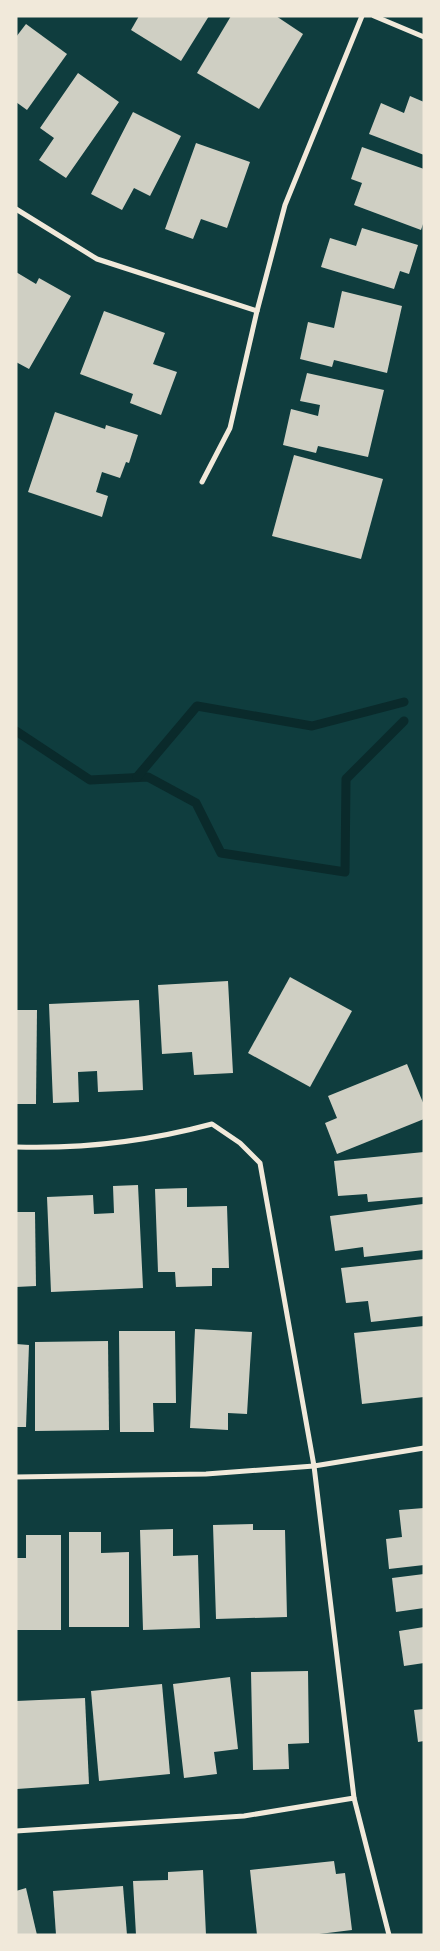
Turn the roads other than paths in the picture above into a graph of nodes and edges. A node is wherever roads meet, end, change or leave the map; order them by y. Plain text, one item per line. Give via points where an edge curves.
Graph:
1 (362, 16) edge
2 (374, 16) edge
3 (424, 37) edge
4 (16, 209) edge
5 (257, 311) junction
6 (202, 482) dead end
7 (16, 1147) edge
8 (424, 1448) edge
9 (314, 1466) junction
10 (16, 1478) edge
11 (354, 1798) junction
12 (16, 1831) edge
13 (388, 1935) edge

1 - 5 street via 286,205
2 - 3 street
4 - 5 street via 97,259
5 - 6 street via 230,428
7 - 9 street via 59,1148 168,1136 212,1124 260,1162
8 - 9 street
9 - 10 street via 206,1474
9 - 11 street
11 - 12 street via 244,1816
11 - 13 street

